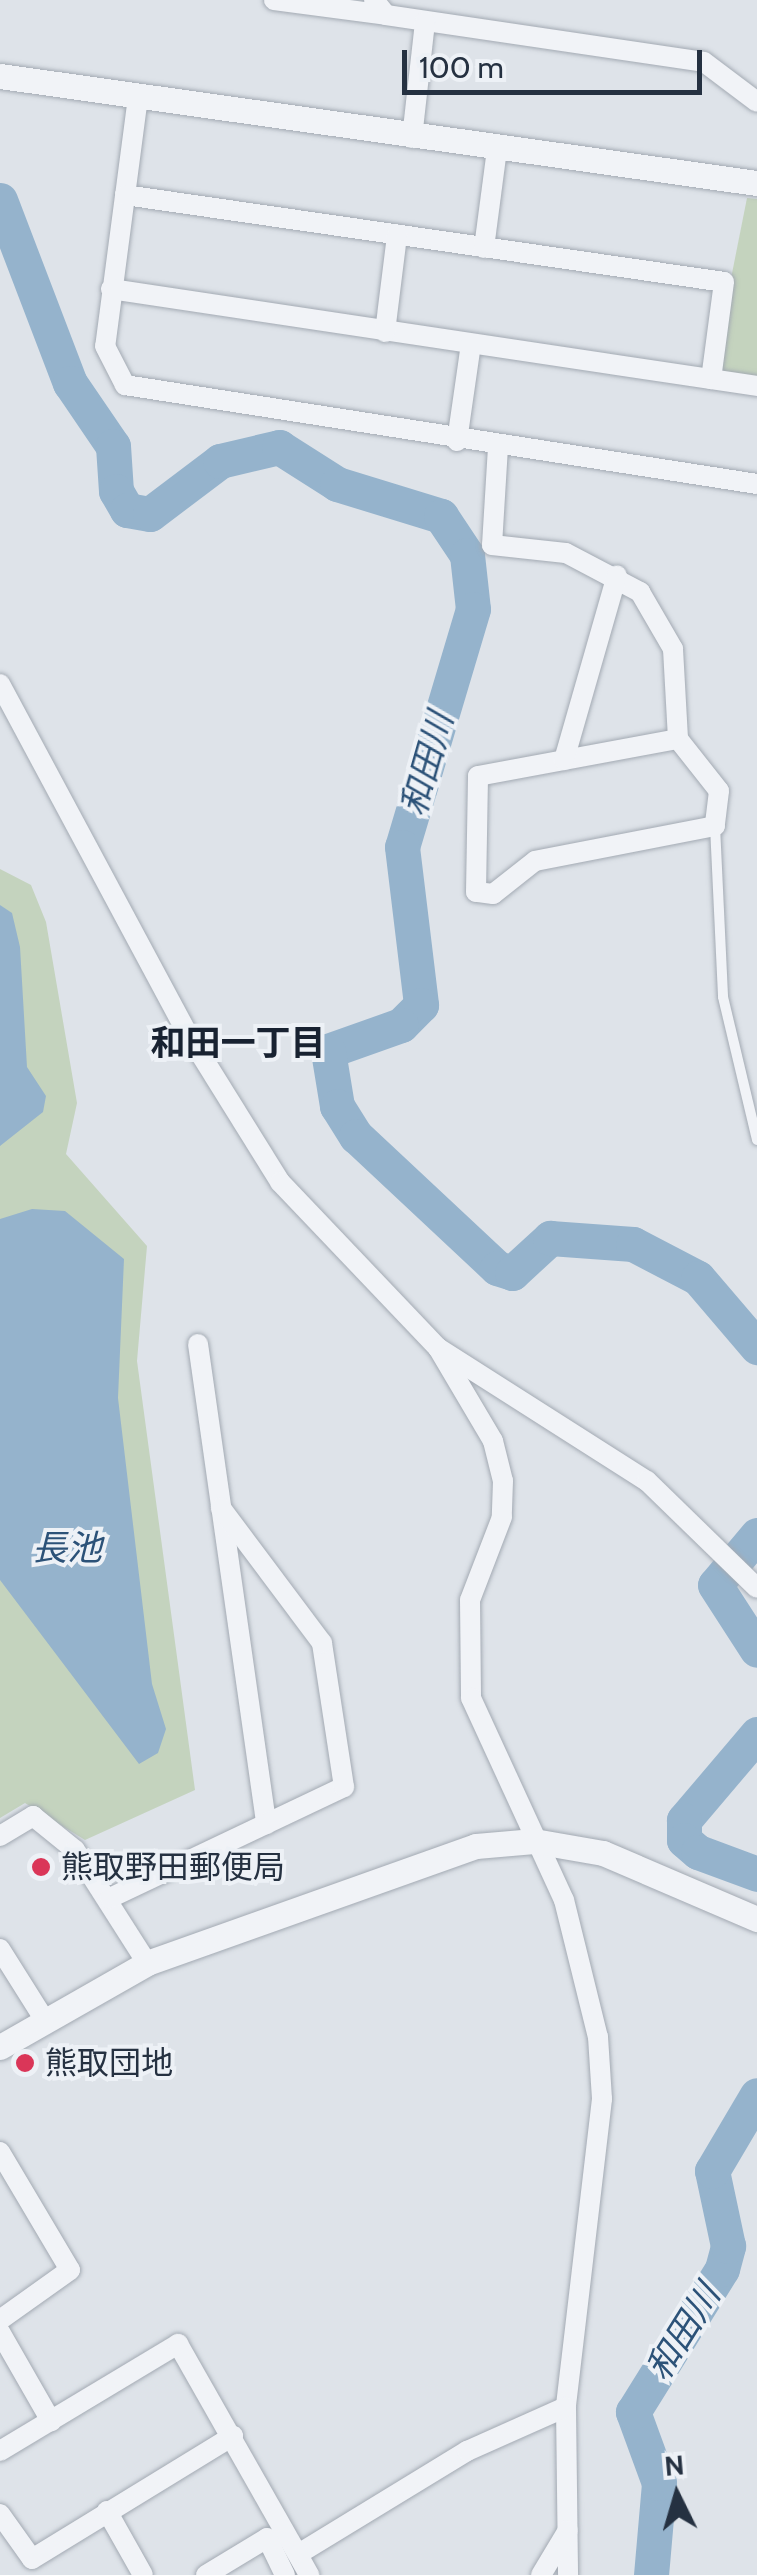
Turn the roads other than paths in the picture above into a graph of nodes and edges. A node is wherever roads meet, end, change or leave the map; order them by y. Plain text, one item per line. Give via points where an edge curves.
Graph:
1 (274, 0) edge
2 (380, 8) edge
3 (425, 22) junction
4 (0, 76) edge
5 (138, 97) junction
6 (757, 102) edge
7 (412, 138) junction
8 (497, 149) junction
9 (757, 183) edge
10 (125, 195) junction
11 (397, 236) junction
12 (484, 248) junction
13 (111, 289) junction
14 (385, 332) junction
15 (471, 344) junction
16 (712, 379) junction
17 (757, 386) edge
18 (458, 440) junction
19 (498, 448) junction
20 (757, 484) edge
21 (617, 575) junction
22 (0, 684) edge
23 (678, 739) junction
24 (564, 760) junction
25 (715, 826) junction
26 (757, 1140) edge
27 (198, 1344) dead end
28 (438, 1348) junction
29 (222, 1508) junction
30 (757, 1588) edge
31 (266, 1824) junction
32 (0, 1836) edge
33 (534, 1841) junction
34 (110, 1898) junction
35 (757, 1919) edge
36 (0, 1949) edge
37 (146, 1963) junction
38 (44, 2018) junction
39 (0, 2047) edge
40 (0, 2152) edge
41 (0, 2320) edge
42 (0, 2332) edge
43 (566, 2408) junction
44 (51, 2421) junction
45 (234, 2436) junction
46 (0, 2451) edge
47 (107, 2510) junction
48 (0, 2514) edge
49 (569, 2528) junction
50 (300, 2553) junction
51 (143, 2575) edge
52 (206, 2575) edge
53 (285, 2575) edge
54 (309, 2575) edge
55 (540, 2575) edge
56 (568, 2575) edge

1 - 2 street
2 - 3 street
3 - 6 street via 704,62
3 - 7 street
4 - 5 street
5 - 7 street
5 - 10 street
7 - 8 street
8 - 9 street
8 - 12 street
10 - 11 street
10 - 13 street
11 - 12 street
11 - 14 street
12 - 16 street via 724,282
13 - 14 street
13 - 18 street via 105,346 126,385
14 - 15 street
15 - 16 street
15 - 18 street
16 - 17 street
18 - 19 street
19 - 20 street
19 - 21 street via 492,546 566,553
21 - 23 street via 640,592 673,649
21 - 24 street
22 - 28 street via 232,1111 307,1214
23 - 24 street
23 - 25 street via 718,791
24 - 25 street via 478,776 476,892 493,894 535,861
25 - 26 lane via 723,997
27 - 29 street
28 - 30 street via 647,1481
28 - 33 street via 493,1440 504,1480 464,1650 486,1741
29 - 31 street
29 - 31 street via 322,1644 344,1787
31 - 34 street
32 - 34 street via 33,1816 75,1850
33 - 35 street via 655,1870
33 - 37 street via 394,1868
33 - 43 street via 564,1900 599,2053
34 - 37 street
36 - 38 street
37 - 38 street
38 - 39 street
40 - 41 street via 70,2270
42 - 44 street
43 - 49 street
43 - 50 street via 468,2450
44 - 45 street via 178,2344
44 - 46 street
45 - 47 street
45 - 50 street
47 - 48 street via 32,2559
47 - 51 street
49 - 55 street
49 - 56 street
50 - 54 street
52 - 53 street via 266,2538

